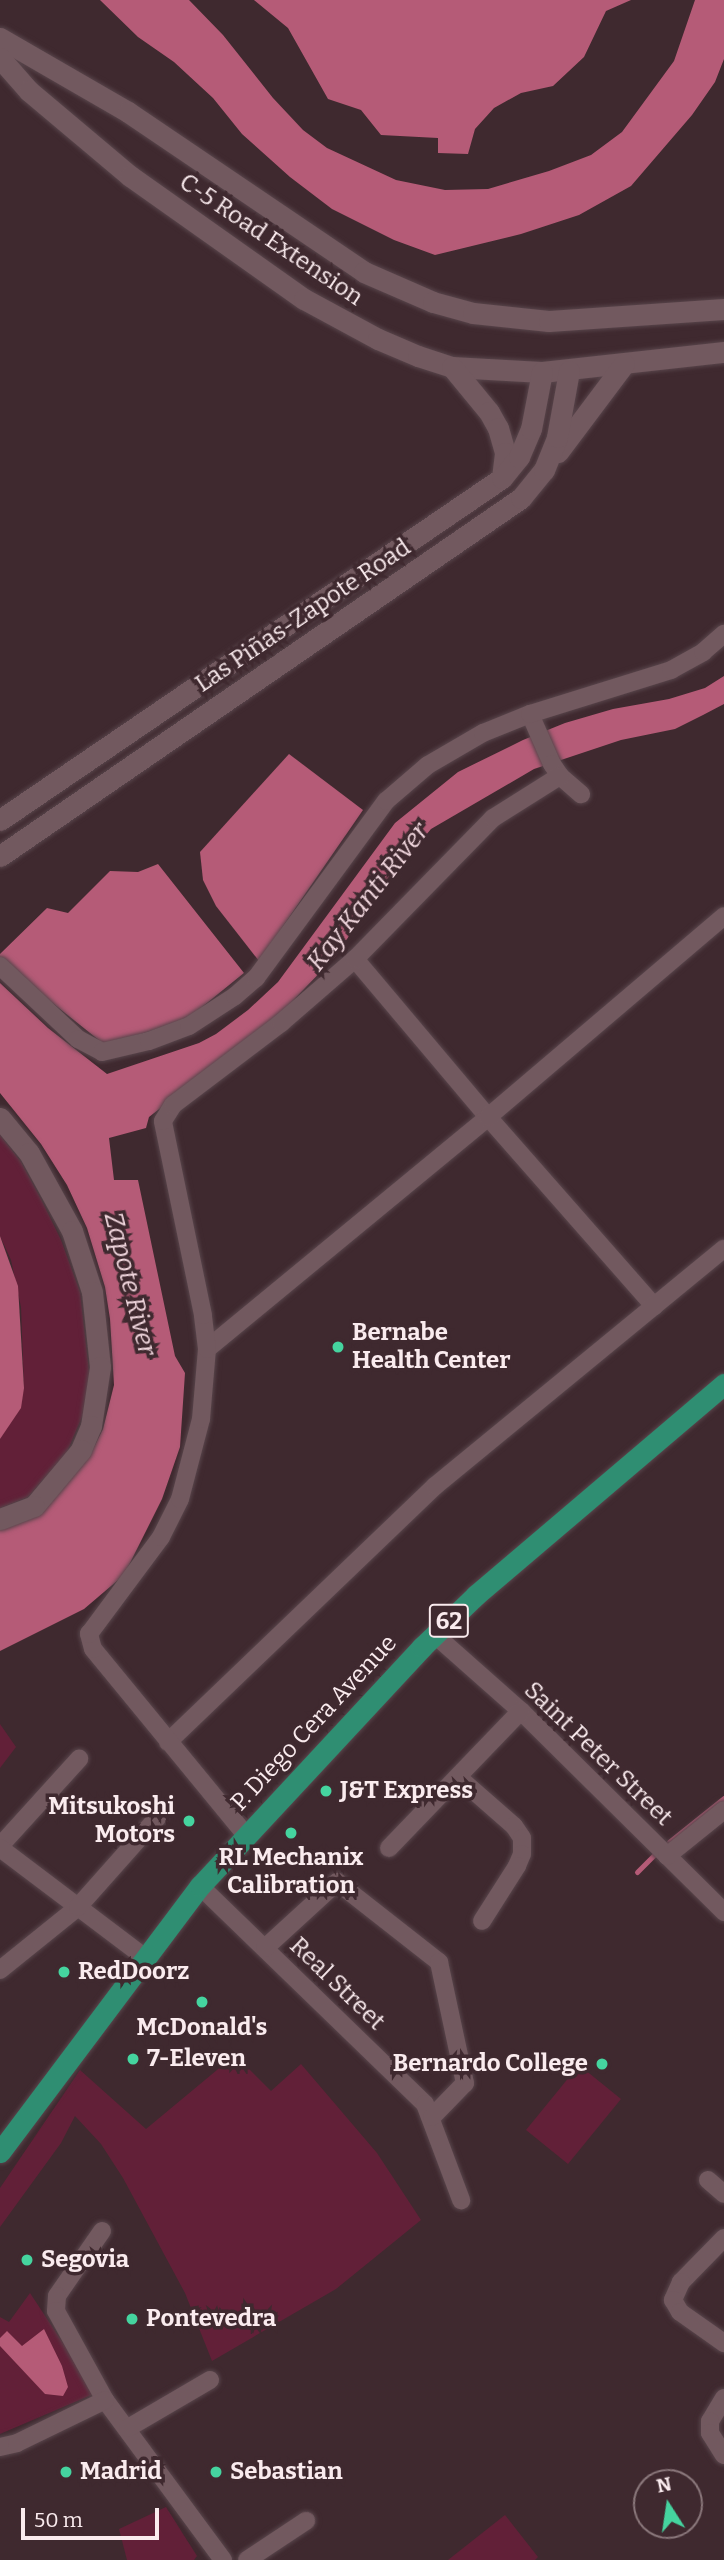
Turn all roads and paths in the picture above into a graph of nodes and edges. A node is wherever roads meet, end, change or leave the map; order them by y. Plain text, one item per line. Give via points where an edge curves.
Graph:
1 (0, 38) edge
2 (0, 58) edge
3 (0, 79) edge
4 (29, 91) junction
5 (724, 309) edge
6 (724, 352) edge
7 (624, 364) junction
8 (452, 367) junction
9 (569, 371) junction
10 (542, 372) junction
11 (544, 470) junction
12 (502, 478) junction
13 (724, 634) edge
14 (532, 719) junction
15 (556, 770) junction
16 (581, 794) dead end
17 (0, 820) edge
18 (0, 856) edge
19 (724, 916) edge
20 (355, 959) junction
21 (0, 966) edge
22 (488, 1117) junction
23 (0, 1118) edge
24 (724, 1249) edge
25 (654, 1306) junction
26 (207, 1349) junction
27 (724, 1384) edge
28 (0, 1519) edge
29 (435, 1634) junction
30 (521, 1711) junction
31 (168, 1742) junction
32 (79, 1759) dead end
33 (458, 1777) junction
34 (724, 1810) edge
35 (158, 1817) dead end
36 (246, 1834) junction
37 (0, 1847) edge
38 (389, 1848) dead end
39 (667, 1856) junction
40 (200, 1886) junction
41 (720, 1902) edge
42 (78, 1907) junction
43 (482, 1921) dead end
44 (265, 1948) junction
45 (144, 1957) junction
46 (0, 1970) edge
47 (432, 2117) junction
48 (0, 2152) edge
49 (708, 2180) dead end
50 (724, 2193) edge
51 (461, 2200) dead end
52 (102, 2231) dead end
53 (724, 2238) edge
54 (724, 2343) edge
55 (210, 2380) dead end
56 (724, 2398) edge
57 (105, 2400) junction
58 (128, 2428) junction
59 (6, 2443) edge
60 (724, 2455) edge
61 (306, 2521) dead end
62 (223, 2560) edge
63 (247, 2560) edge

1 - 5 main road, C-5 Road Extension via 128,112 364,272 433,302 473,313 549,321
2 - 4 main road, C-5 Road Extension
3 - 4 main road
4 - 8 main road, C-5 Road Extension via 130,176 304,299 378,339
6 - 7 main road, C-5 Road Extension
7 - 9 main road, C-5 Road Extension
7 - 11 main road
8 - 10 main road, C-5 Road Extension
8 - 12 main road via 498,428 505,453
9 - 10 main road, C-5 Road Extension
9 - 11 main road, Las Piñas-Zapote Road via 557,437
10 - 12 main road, Las Piñas-Zapote Road via 531,429 519,457
11 - 18 main road, Las Piñas-Zapote Road via 521,498 497,517
12 - 17 main road, Las Piñas-Zapote Road
13 - 14 street via 671,670
14 - 15 street
14 - 21 street via 483,733 428,765 386,801 257,978 189,1026 102,1052 78,1039
15 - 16 street
15 - 20 street via 493,818
19 - 22 street
20 - 22 street
20 - 26 street via 281,1023 173,1105 163,1121
22 - 25 street
22 - 26 street
23 - 28 main road via 29,1153 72,1231 92,1292 100,1367 91,1426 81,1450 34,1506
24 - 25 street
25 - 31 street via 435,1486
26 - 31 street via 201,1419 180,1499 161,1537 89,1634 93,1649
27 - 29 main road, P. Diego Cera Avenue / 62
29 - 30 street, Saint Peter Street
29 - 36 main road, P. Diego Cera Avenue / 62
30 - 33 street
30 - 39 street, Saint Peter Street
31 - 36 street
32 - 37 street
33 - 38 street
33 - 43 street via 522,1838 517,1866
34 - 39 street
35 - 42 street
36 - 40 main road, P. Diego Cera Avenue / 62
37 - 42 street
39 - 41 street, Saint Peter Street
40 - 44 street, Real Street
40 - 45 main road, P. Diego Cera Avenue / 62
42 - 45 street
42 - 46 street
44 - 47 street, Real Street
44 - 47 street, Real Street via 337,1882 439,1962 465,2083
45 - 48 main road, P. Diego Cera Avenue / 62
47 - 51 street, Real Street
49 - 50 street
52 - 57 street via 57,2296 55,2311
53 - 54 street via 681,2282 673,2300 685,2318
55 - 58 street
56 - 60 street via 710,2421 710,2433
57 - 58 street
57 - 59 street
58 - 62 street
61 - 63 street

